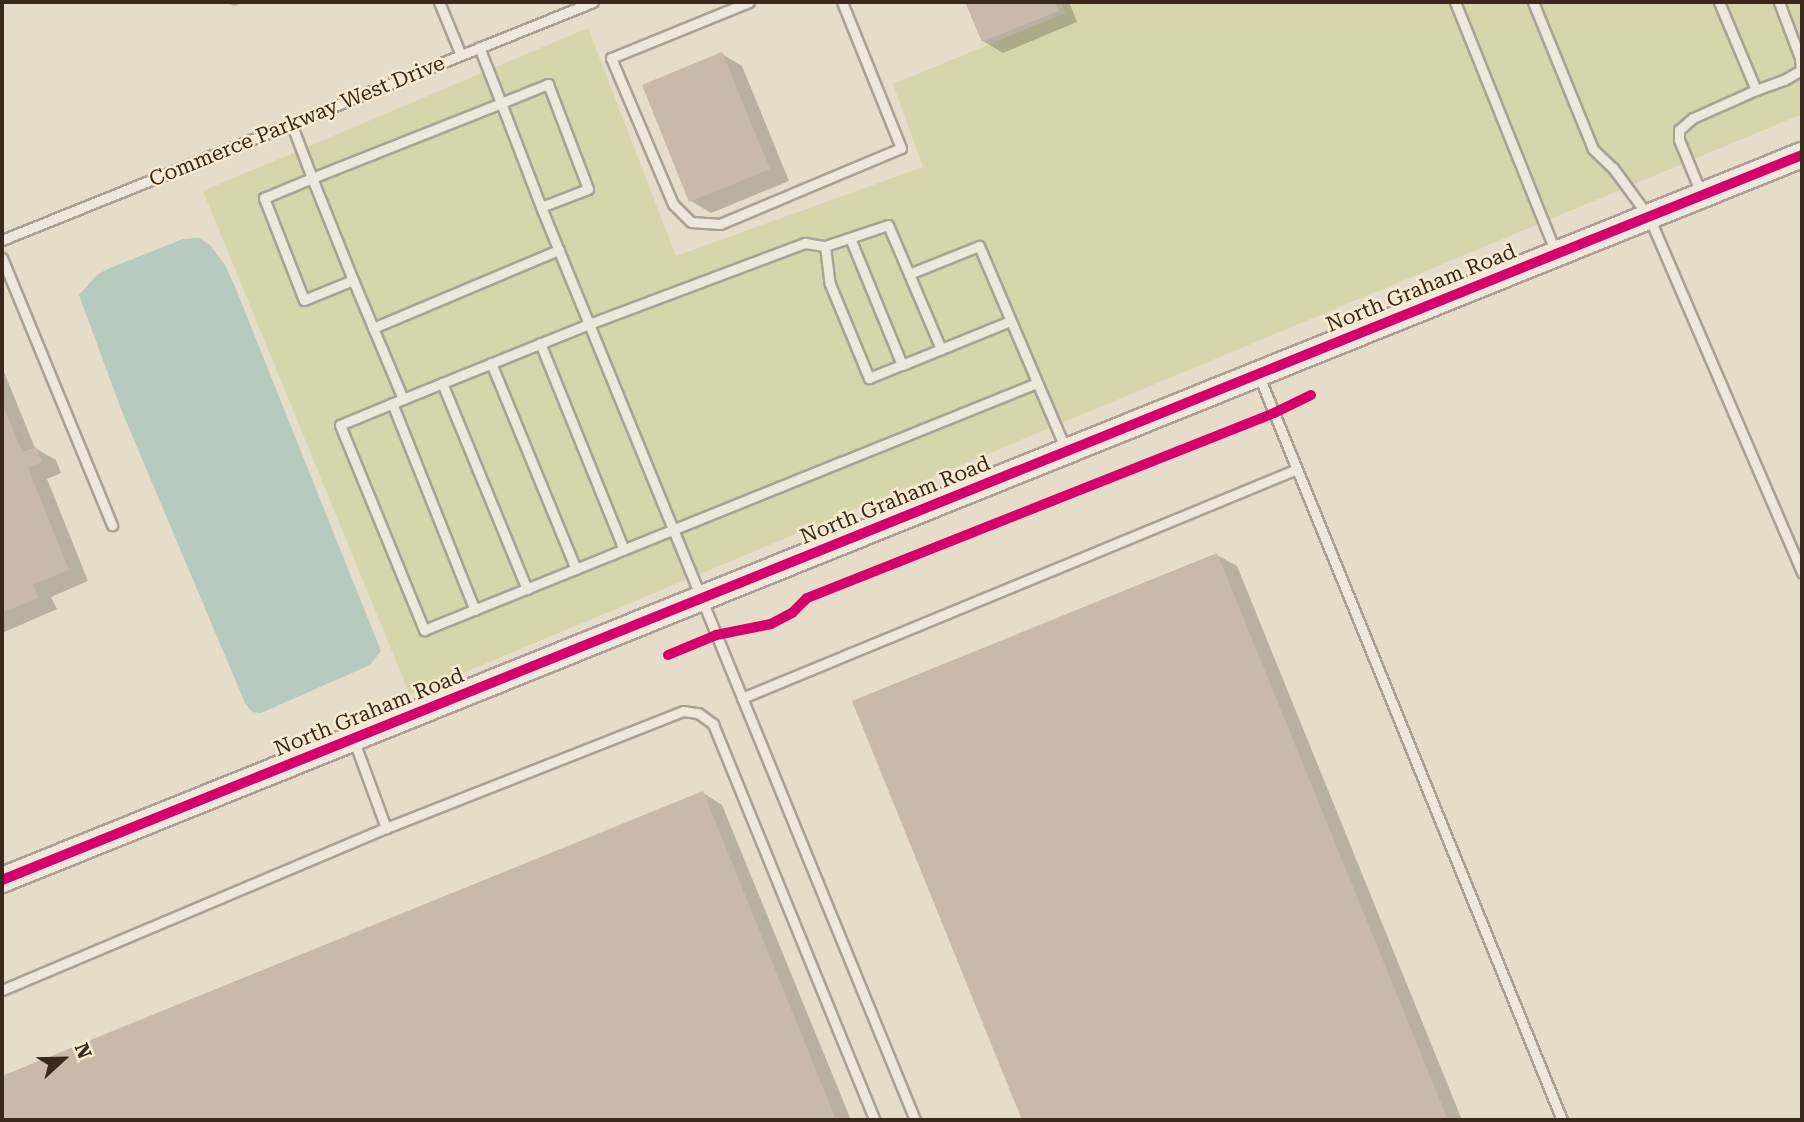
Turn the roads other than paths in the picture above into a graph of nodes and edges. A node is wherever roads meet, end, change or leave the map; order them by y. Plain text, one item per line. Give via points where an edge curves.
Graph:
1 (439, 2) edge
2 (593, 2) edge
3 (749, 2) edge
4 (842, 2) edge
5 (1454, 2) edge
6 (1533, 2) edge
7 (1719, 2) edge
8 (1779, 2) edge
9 (479, 47) junction
10 (461, 55) junction
11 (1756, 90) junction
12 (500, 103) junction
13 (290, 123) junction
14 (1802, 155) edge
15 (312, 178) junction
16 (1702, 195) junction
17 (541, 207) junction
18 (1650, 217) junction
19 (850, 238) junction
20 (2, 240) edge
21 (825, 246) junction
22 (559, 250) junction
23 (1556, 254) junction
24 (2, 258) edge
25 (909, 274) junction
26 (353, 280) junction
27 (1010, 321) junction
28 (589, 324) junction
29 (373, 328) junction
30 (540, 343) junction
31 (941, 349) junction
32 (491, 363) junction
33 (902, 365) junction
34 (1258, 374) junction
35 (442, 383) junction
36 (1037, 383) junction
37 (403, 399) junction
38 (392, 403) junction
39 (1066, 452) junction
40 (1297, 469) junction
41 (113, 525) dead end
42 (673, 530) junction
43 (624, 550) junction
44 (576, 569) junction
45 (1802, 573) edge
46 (527, 589) junction
47 (701, 599) junction
48 (475, 610) junction
49 (742, 698) junction
50 (353, 739) junction
51 (386, 828) junction
52 (2, 880) edge
53 (2, 990) edge
54 (875, 1120) edge
55 (915, 1120) edge
56 (1562, 1120) edge

1 - 10 lane
2 - 9 lane, Commerce Parkway West Drive
3 - 4 lane via 611,58 673,204 691,222 720,224 901,148
5 - 23 lane
6 - 18 lane via 1593,149
7 - 11 lane
8 - 11 lane via 1801,70
9 - 10 lane, Commerce Parkway West Drive
9 - 12 lane
10 - 13 lane, Commerce Parkway West Drive
11 - 16 lane via 1693,118 1679,130
12 - 15 lane
12 - 17 lane
12 - 17 lane via 548,84 588,189
13 - 15 lane
13 - 20 lane, Commerce Parkway West Drive
14 - 16 street, North Graham Road
15 - 26 lane
15 - 26 lane via 264,198 304,300
16 - 18 street, North Graham Road
17 - 22 lane
18 - 23 street, North Graham Road
18 - 45 lane
19 - 21 lane
19 - 25 lane via 888,225
19 - 33 lane
21 - 28 lane via 805,243
21 - 33 lane via 830,284 869,378
22 - 28 lane
22 - 29 lane
23 - 34 street, North Graham Road
24 - 41 lane
25 - 27 lane via 979,246
25 - 31 lane
26 - 29 lane
27 - 31 lane
27 - 36 lane
28 - 30 lane
28 - 42 lane
29 - 37 lane
30 - 32 lane
30 - 43 lane
31 - 33 lane
32 - 35 lane
32 - 44 lane
34 - 39 street, North Graham Road
34 - 40 lane
35 - 37 lane
35 - 46 lane
36 - 39 lane
36 - 42 lane
37 - 38 lane
38 - 48 lane
38 - 48 lane via 340,425 424,630
39 - 47 street, North Graham Road
40 - 49 lane
40 - 56 lane
42 - 43 lane
42 - 47 lane
43 - 44 lane
44 - 46 lane
46 - 48 lane
47 - 49 lane
47 - 50 street, North Graham Road
49 - 55 lane
50 - 51 lane
50 - 52 street, North Graham Road
51 - 53 lane
51 - 54 lane via 683,710 698,713 713,724

